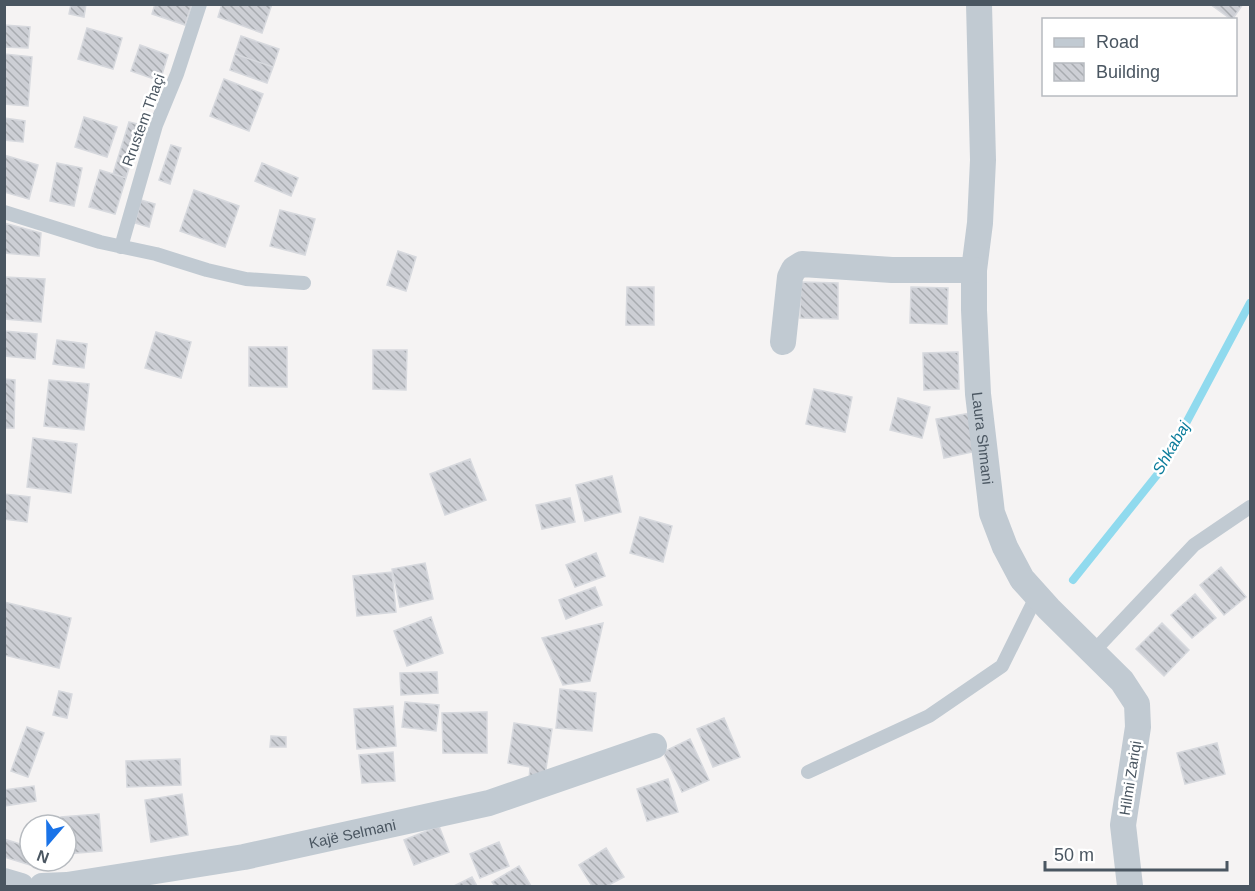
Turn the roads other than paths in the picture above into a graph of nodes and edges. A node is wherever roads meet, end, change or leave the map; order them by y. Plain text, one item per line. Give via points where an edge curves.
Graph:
1 (200, 4) edge
2 (979, 4) edge
3 (4, 212) edge
4 (121, 247) junction
5 (974, 270) junction
6 (304, 283) dead end
7 (783, 342) dead end
8 (1251, 507) edge
9 (1037, 595) junction
10 (1093, 652) junction
11 (1137, 704) joint
12 (654, 746) dead end
13 (808, 772) dead end
14 (4, 881) edge
15 (21, 886) edge
16 (42, 886) edge
17 (1130, 886) edge

1 - 4 lane, Rrustem Thaçi via 156,125
2 - 5 street, Laura Shmani via 983,160
3 - 4 lane
4 - 6 lane via 246,279
5 - 7 street via 802,264 790,277
5 - 9 street, Laura Shmani via 978,394 992,513 1022,579
8 - 10 lane via 1194,545
9 - 10 street, Laura Shmani
9 - 13 lane via 1002,666 929,716
10 - 11 street, Laura Shmani via 1122,681
11 - 17 street, Hilmi Zariqi via 1138,728 1123,825
12 - 16 street, Kajë Selmani via 489,803 244,856
14 - 15 street

